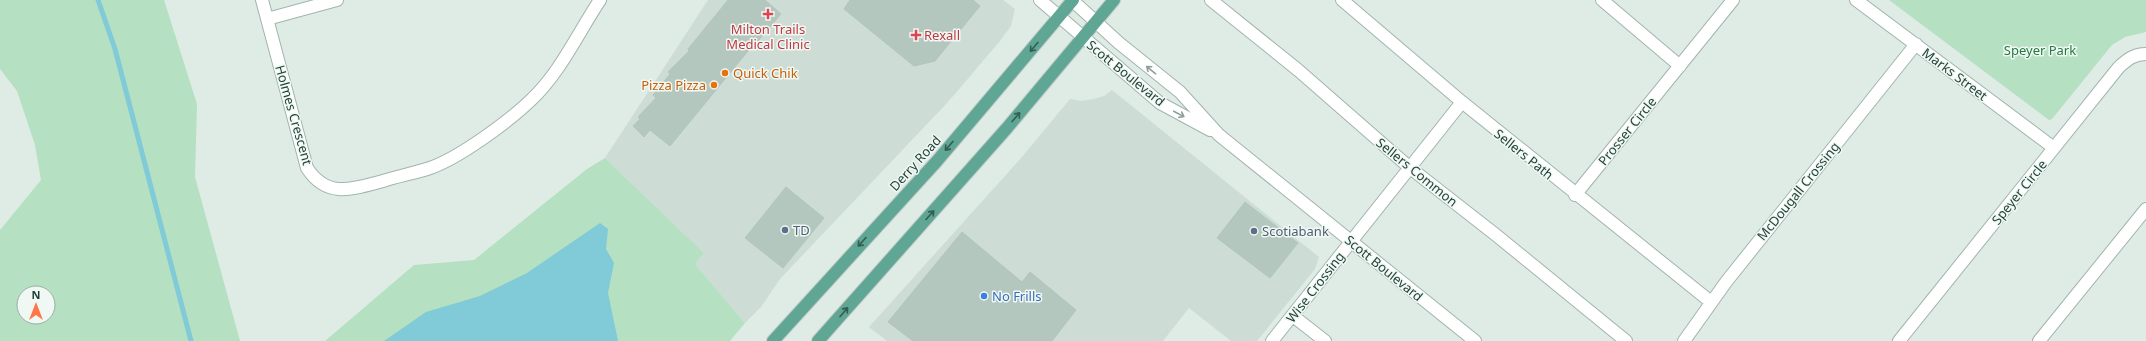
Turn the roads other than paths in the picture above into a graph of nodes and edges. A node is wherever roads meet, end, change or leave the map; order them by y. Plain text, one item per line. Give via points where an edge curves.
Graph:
1 (262, 0) edge
2 (337, 0) edge
3 (600, 0) edge
4 (1040, 0) edge
5 (1072, 0) edge
6 (1114, 0) edge
7 (1211, 0) edge
8 (1342, 0) edge
9 (1602, 0) edge
10 (1733, 0) edge
11 (1856, 0) edge
12 (1059, 17) junction
13 (267, 19) junction
14 (1096, 22) junction
15 (1083, 38) junction
16 (1916, 44) junction
17 (2146, 54) edge
18 (1680, 66) junction
19 (1462, 102) junction
20 (1220, 135) junction
21 (2054, 148) junction
22 (1409, 168) junction
23 (1575, 195) junction
24 (2146, 209) edge
25 (1350, 241) junction
26 (1710, 302) junction
27 (1293, 316) junction
28 (773, 341) edge
29 (818, 341) edge
30 (1272, 341) edge
31 (1325, 341) edge
32 (1475, 341) edge
33 (1626, 341) edge
34 (1684, 341) edge
35 (1899, 341) edge
36 (2040, 341) edge

1 - 13 street, Holmes Crescent
2 - 13 street
3 - 13 street, Holmes Crescent via 547,83 510,117 454,155 431,167 348,189 326,186 314,178 307,168
4 - 12 street, Scott Boulevard
5 - 12 main road, Derry Road
5 - 14 street, Scott Boulevard
6 - 14 main road
7 - 22 street, Sellers Common via 1298,70
8 - 19 street, Sellers Path
9 - 18 street
10 - 18 street, Prosser Circle
11 - 16 street, Marks Street
12 - 15 street, Scott Boulevard
12 -> 28 main road, Derry Road via 936,161
14 - 15 main road
20 -> 14 street, Scott Boulevard via 1180,92
15 -> 20 street, Scott Boulevard via 1160,103
29 -> 15 main road via 954,189
16 - 21 street, Marks Street
16 - 26 street, McDougall Crossing
17 - 21 street, Speyer Circle via 2128,58 2119,66
18 - 23 street, Prosser Circle
19 - 22 street, Wise Crossing
19 - 23 street, Sellers Path
20 - 25 street, Scott Boulevard
21 - 35 street, Speyer Circle
22 - 25 street, Wise Crossing
22 - 33 street, Sellers Common
23 - 26 street, Sellers Path
24 - 36 street
25 - 27 street, Wise Crossing
25 - 32 street, Scott Boulevard
26 - 34 street, McDougall Crossing
27 - 30 street, Wise Crossing
27 - 31 street

